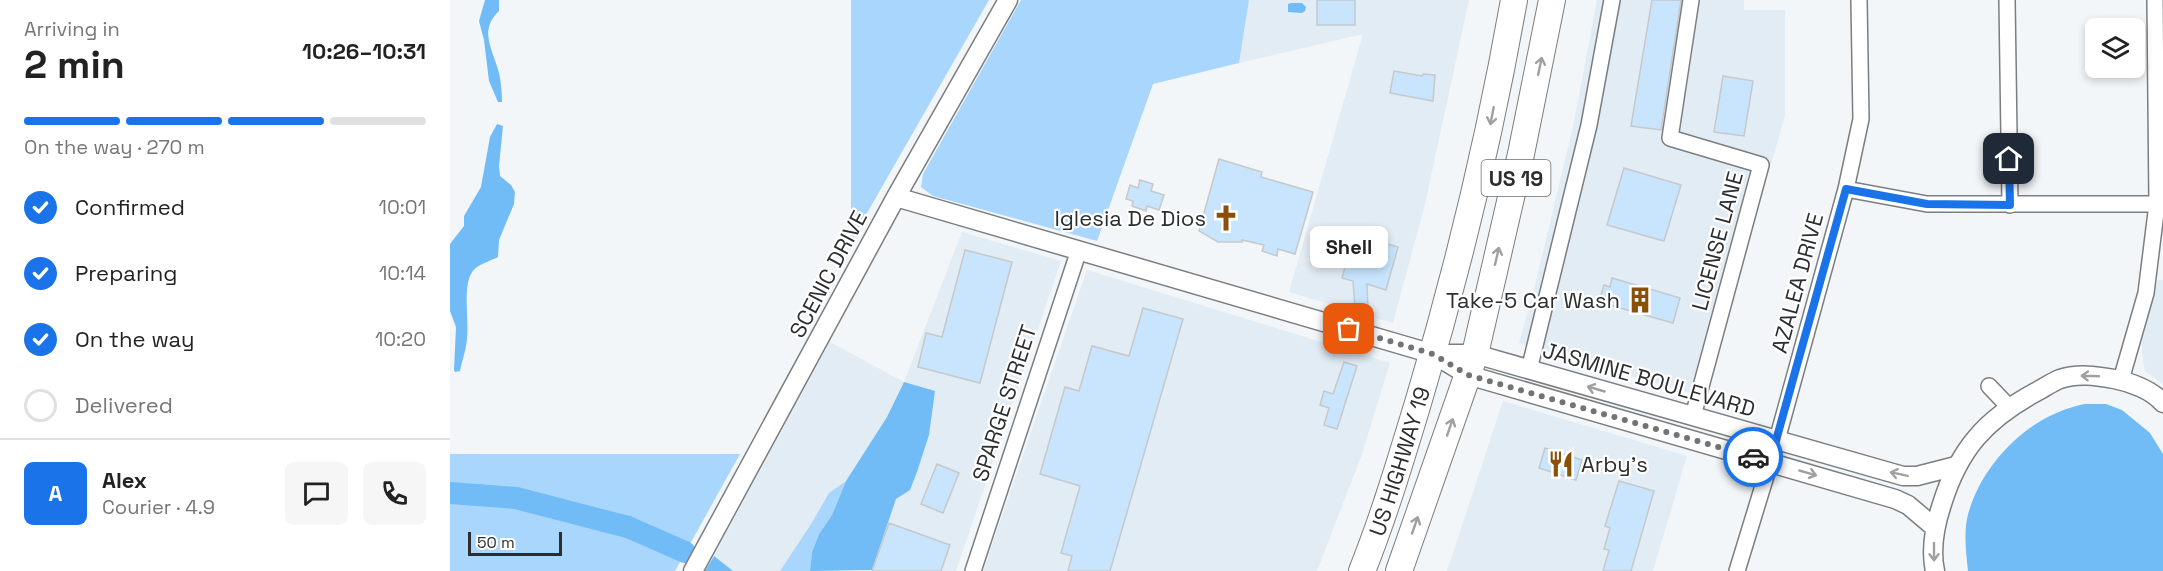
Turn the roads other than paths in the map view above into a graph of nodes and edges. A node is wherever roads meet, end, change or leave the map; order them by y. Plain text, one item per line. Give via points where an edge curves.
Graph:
1 (1008, 0) edge
2 (1514, 0) edge
3 (1552, 0) edge
4 (1612, 0) edge
5 (1691, 0) edge
6 (1859, 0) edge
7 (2007, 0) edge
8 (2155, 0) edge
9 (1846, 189) junction
10 (896, 197) junction
11 (2160, 204) edge
12 (2010, 205) junction
13 (1079, 250) junction
14 (1433, 354) junction
15 (1471, 364) junction
16 (1529, 370) junction
17 (2121, 380) junction
18 (1989, 386) dead end
19 (1629, 398) junction
20 (2163, 403) edge
21 (2009, 407) junction
22 (1693, 416) junction
23 (1622, 419) junction
24 (1777, 440) junction
25 (1770, 462) junction
26 (1956, 466) junction
27 (1934, 527) junction
28 (693, 571) edge
29 (972, 571) edge
30 (1362, 571) edge
31 (1399, 571) edge
32 (1737, 571) edge
33 (1935, 571) edge

1 - 10 street, SCENIC DRIVE
2 -> 14 highway, US HIGHWAY 19 / US 19 via 1488,138
15 -> 3 highway, US HIGHWAY 19 / US 19 via 1521,154
4 - 16 street via 1589,125
5 - 22 street, LICENSE LANE via 1670,138 1761,165
6 - 9 street, AZALEA DRIVE via 1861,119
7 - 12 street
8 - 11 street
9 - 12 street via 1927,204
9 - 24 street, AZALEA DRIVE
10 - 13 street, JASMINE BOULEVARD
10 - 28 street, SCENIC DRIVE
11 - 12 street
11 - 17 street via 2146,293
13 - 14 street, JASMINE BOULEVARD
13 - 29 street, SPARGE STREET
14 - 15 street, JASMINE BOULEVARD
14 - 30 highway, US HIGHWAY 19 / US 19 via 1395,480
15 - 16 street, JASMINE BOULEVARD
15 - 23 street, JASMINE BOULEVARD
31 -> 15 highway, US HIGHWAY 19 / US 19
19 -> 16 street, JASMINE BOULEVARD
17 - 20 street
17 -> 21 street via 2089,375 2060,379
18 - 21 street
19 - 22 street, JASMINE BOULEVARD
19 - 23 street
21 - 26 street via 1987,426
22 - 24 street, JASMINE BOULEVARD
23 - 25 street, JASMINE BOULEVARD
24 - 25 street, AZALEA DRIVE
26 -> 24 street, JASMINE BOULEVARD via 1903,476
25 -> 27 street, JASMINE BOULEVARD via 1895,499
25 - 32 street, AZALEA DRIVE
26 - 27 street
27 -> 33 street

